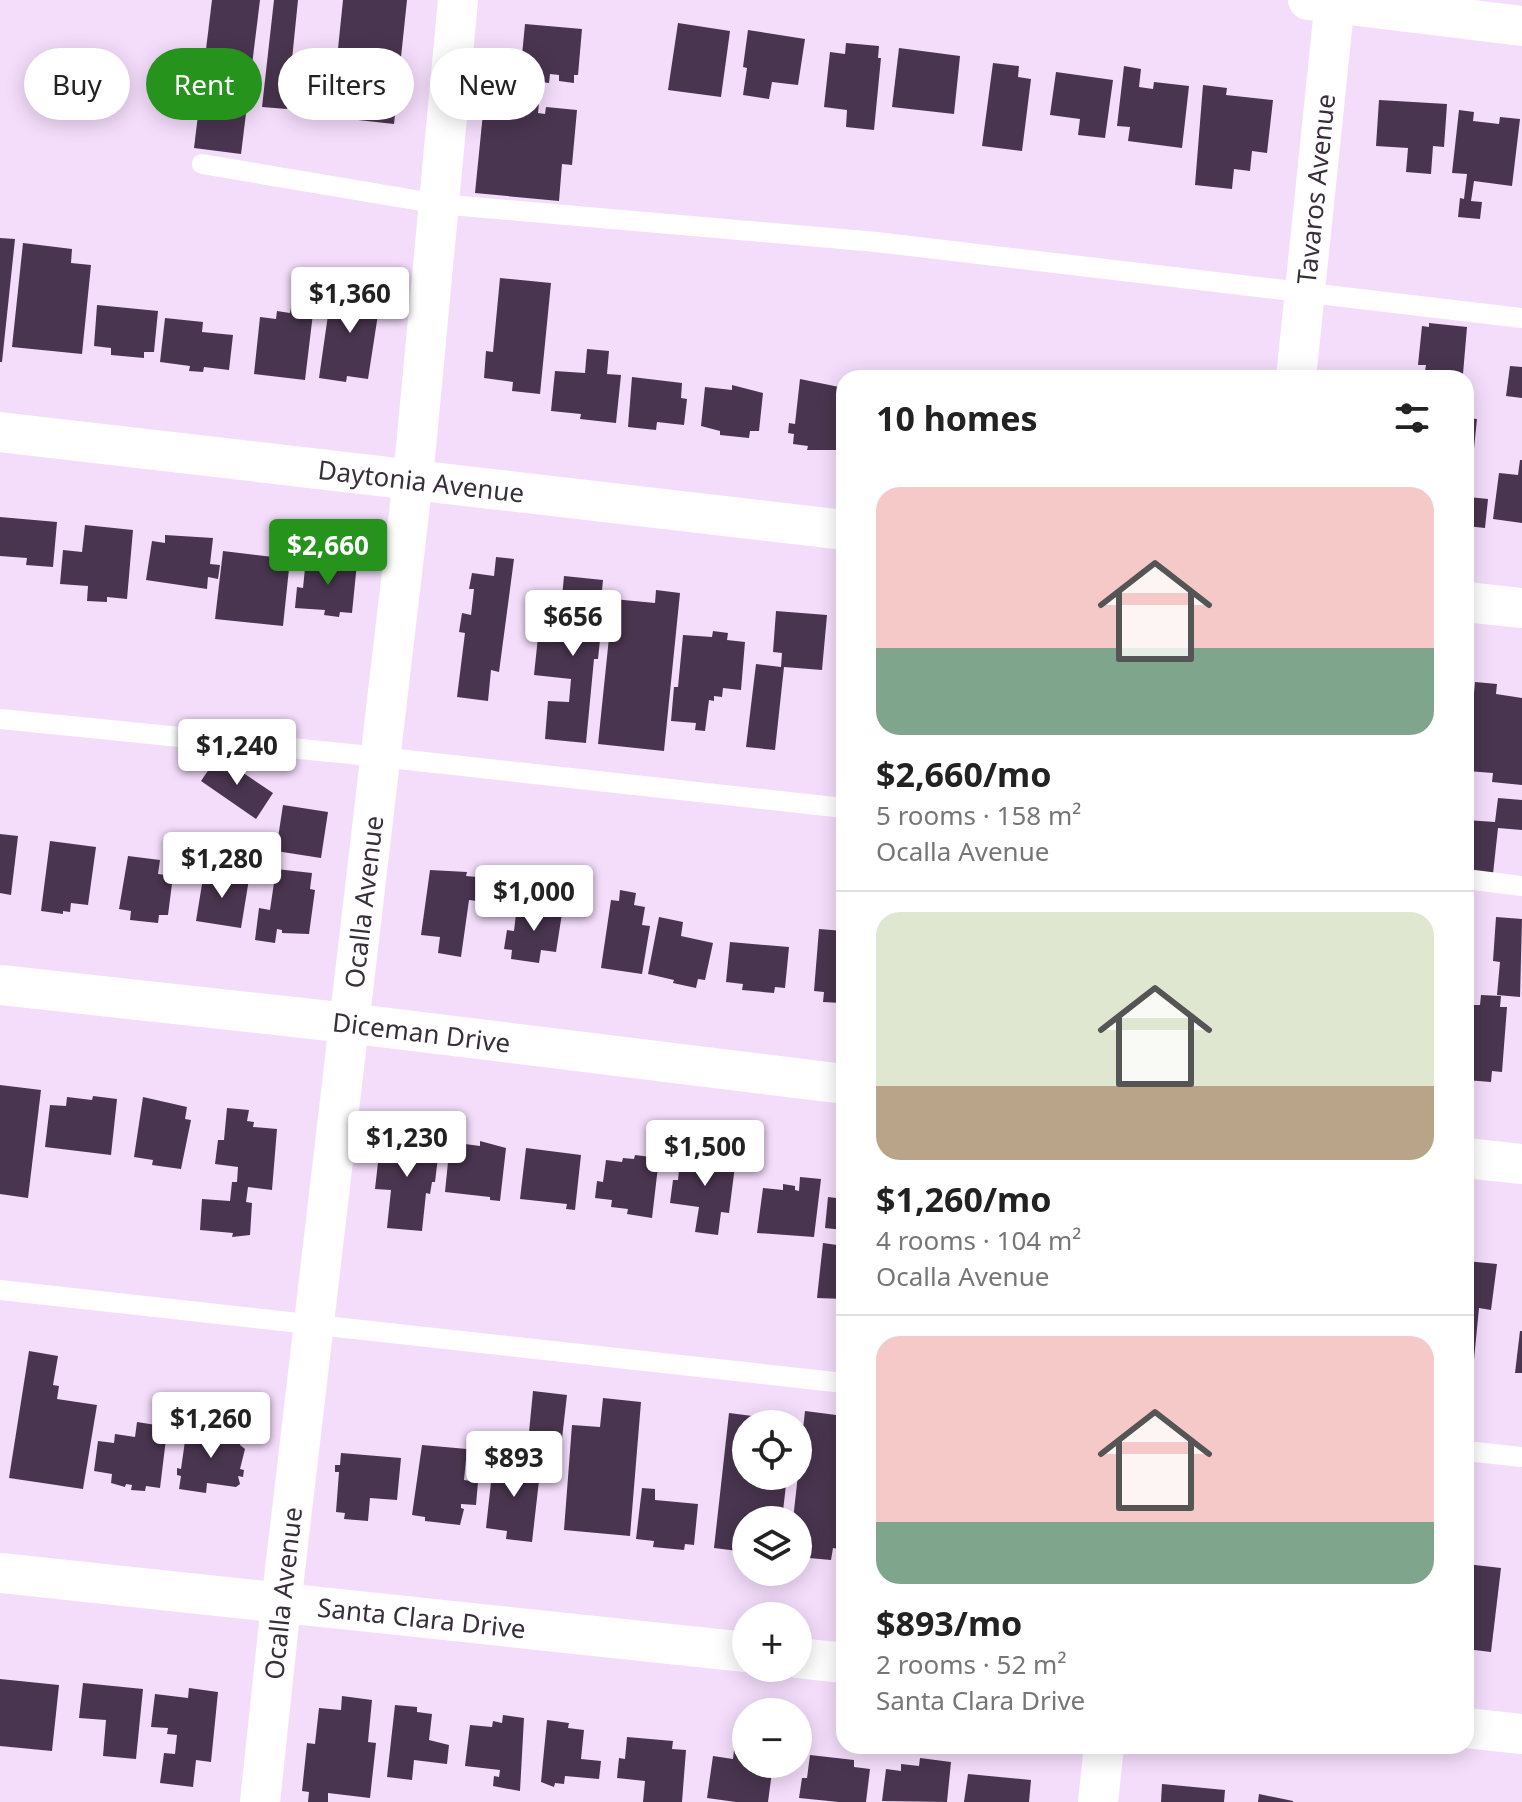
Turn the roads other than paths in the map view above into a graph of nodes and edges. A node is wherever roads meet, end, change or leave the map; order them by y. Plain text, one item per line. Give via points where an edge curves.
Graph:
1 (458, 0) edge
2 (1326, 1) edge
3 (1522, 26) edge
4 (202, 164) dead end
5 (439, 204) junction
6 (1306, 293) junction
7 (1522, 318) edge
8 (1297, 370) edge
9 (0, 432) edge
10 (413, 479) junction
11 (836, 529) edge
12 (1474, 603) edge
13 (1522, 608) edge
14 (0, 719) edge
15 (380, 757) junction
16 (836, 807) edge
17 (1474, 880) edge
18 (1522, 886) edge
19 (0, 985) edge
20 (348, 1023) junction
21 (836, 1083) edge
22 (1474, 1159) edge
23 (1522, 1164) edge
24 (0, 1290) edge
25 (313, 1323) junction
26 (836, 1382) edge
27 (1474, 1452) edge
28 (1522, 1457) edge
29 (0, 1573) edge
30 (281, 1604) junction
31 (732, 1651) edge
32 (812, 1660) edge
33 (836, 1662) edge
34 (1474, 1729) edge
35 (1522, 1734) edge
36 (1103, 1754) edge
37 (260, 1802) edge
38 (1098, 1802) edge

1 - 5 street, Ocalla Avenue
2 - 3 street
2 - 6 street, Tavaros Avenue
4 - 5 lane
5 - 6 lane via 876,242
5 - 10 street, Ocalla Avenue
6 - 7 lane
6 - 8 street, Tavaros Avenue
9 - 10 street, Daytonia Avenue
10 - 11 street, Daytonia Avenue
10 - 15 street, Ocalla Avenue
12 - 13 street
14 - 15 lane
15 - 16 lane
15 - 20 street, Ocalla Avenue
17 - 18 lane
19 - 20 street, Diceman Drive
20 - 21 street, Diceman Drive
20 - 25 street, Ocalla Avenue
22 - 23 street
24 - 25 lane
25 - 26 lane
25 - 30 street, Ocalla Avenue
27 - 28 lane
29 - 30 street, Santa Clara Drive
30 - 31 street, Santa Clara Drive
30 - 37 street, Ocalla Avenue
32 - 33 street
34 - 35 street
36 - 38 street

